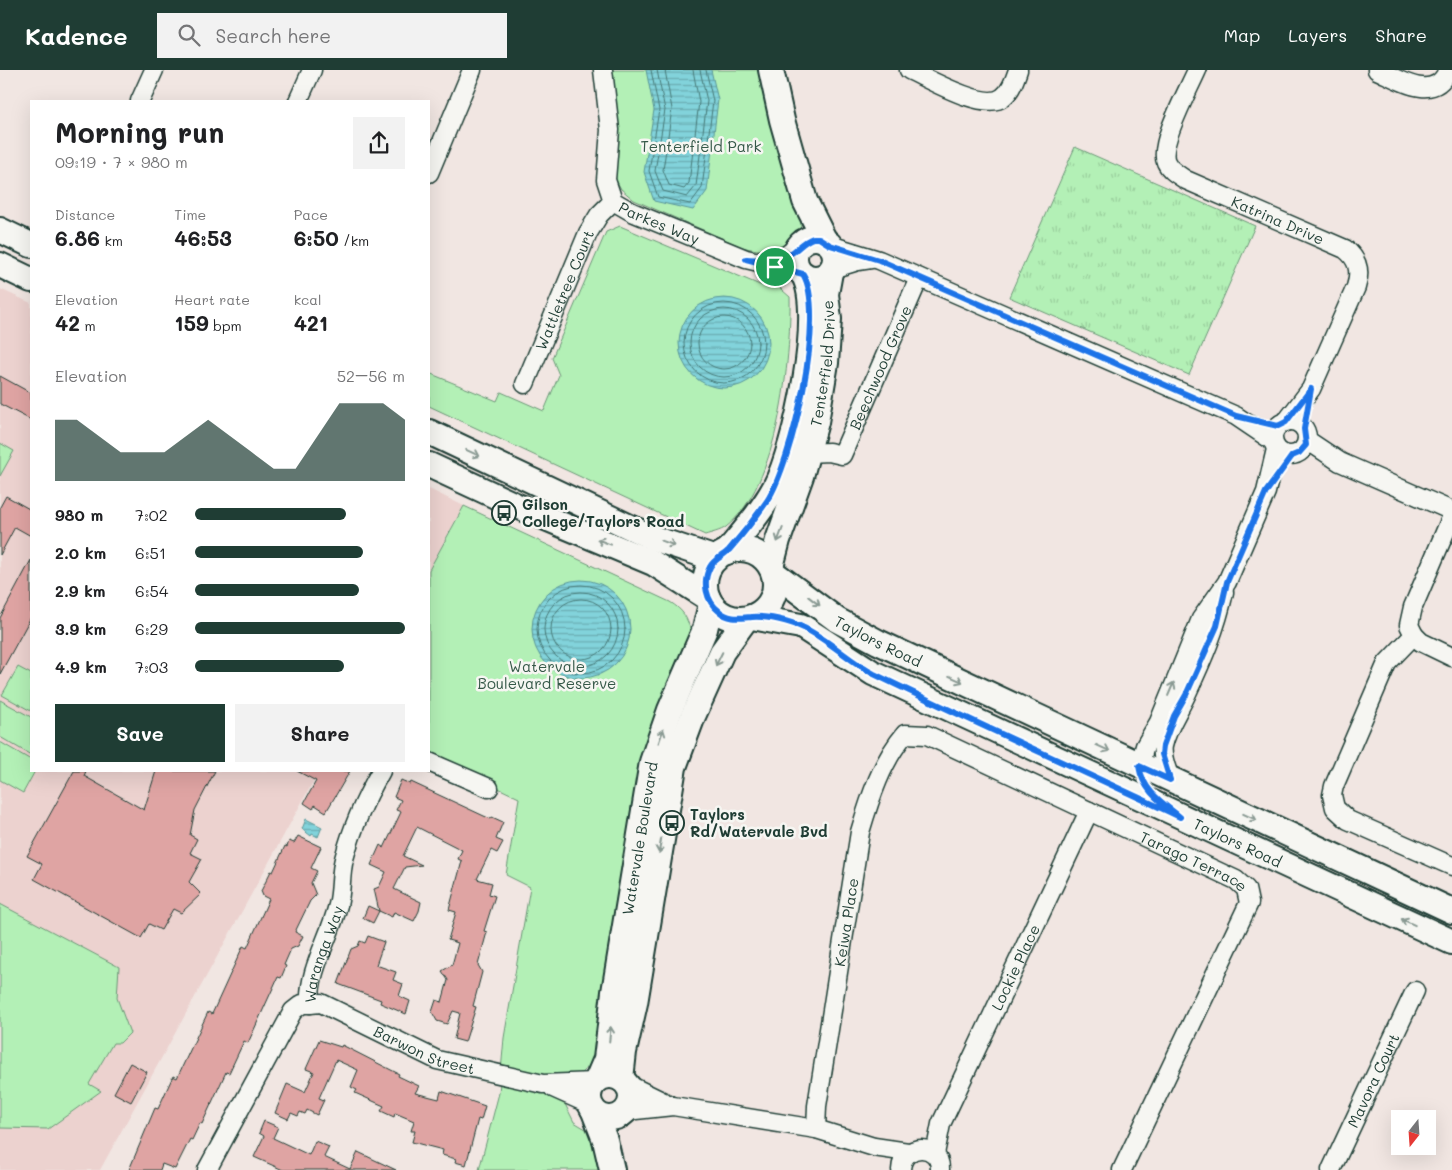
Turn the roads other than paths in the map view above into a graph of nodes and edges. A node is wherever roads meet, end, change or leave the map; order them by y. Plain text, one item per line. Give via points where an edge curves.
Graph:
1 (154, 70) edge
2 (312, 70) edge
3 (472, 70) edge
4 (603, 70) edge
5 (771, 70) edge
6 (909, 70) edge
7 (1018, 70) edge
8 (1197, 70) edge
9 (1377, 70) edge
10 (1448, 70) edge
11 (140, 100) edge
12 (298, 100) edge
13 (430, 171) edge
14 (613, 201) junction
15 (806, 201) junction
16 (0, 230) edge
17 (828, 243) junction
18 (800, 244) junction
19 (30, 245) edge
20 (746, 259) junction
21 (879, 260) junction
22 (0, 265) edge
23 (831, 270) junction
24 (802, 273) junction
25 (920, 278) junction
26 (30, 280) edge
27 (525, 384) dead end
28 (430, 432) edge
29 (1289, 439) junction
30 (430, 441) edge
31 (807, 453) junction
32 (434, 467) edge
33 (1452, 511) edge
34 (1452, 516) edge
35 (722, 555) junction
36 (772, 570) junction
37 (1227, 582) junction
38 (710, 601) junction
39 (749, 618) junction
40 (1414, 635) junction
41 (1452, 657) edge
42 (913, 733) joint
43 (430, 762) edge
44 (1139, 766) junction
45 (380, 772) edge
46 (1170, 780) junction
47 (489, 788) dead end
48 (1089, 811) junction
49 (1180, 817) junction
50 (1452, 866) edge
51 (1452, 911) edge
52 (1452, 942) edge
53 (1415, 991) dead end
54 (310, 1004) junction
55 (624, 1081) junction
56 (594, 1094) junction
57 (673, 1106) junction
58 (624, 1112) junction
59 (816, 1130) junction
60 (874, 1147) junction
61 (931, 1160) edge
62 (214, 1168) edge
63 (613, 1170) edge
64 (901, 1170) edge
65 (1122, 1170) edge
66 (1331, 1170) edge

1 - 11 street
2 - 12 street
3 - 13 street
4 - 14 street, Parkes Way via 610,130 606,180
5 - 15 main road
6 - 7 street via 988,102 998,101 1008,93
8 - 29 street, Katrina Drive via 1165,143 1166,162 1171,169 1186,180 1345,249 1357,262 1359,278 1356,286
9 - 10 street via 1426,89 1438,84
14 - 20 street, Parkes Way
14 - 27 street, Wattletree Court via 588,233
15 - 17 main road
15 - 18 main road
16 - 19 main road
17 - 18 main road via 813,238
17 - 21 street
17 - 23 main road via 835,257
18 - 20 street, Parkes Way via 793,252 774,259
18 - 24 main road via 795,256
20 - 24 street, Parkes Way
21 - 23 street via 865,259
21 - 25 street
22 - 26 main road
23 - 24 main road via 825,276 814,278
23 - 31 main road, Tenterfield Drive via 826,294 829,319 826,363
24 - 35 main road, Tenterfield Drive via 811,294 808,348 793,436 781,474 768,500
25 - 29 street
25 - 31 street, Beechwood Grove via 842,455
28 -> 35 main road via 653,538
29 - 33 street
29 - 37 street, Katrina Drive
30 - 32 main road via 441,454
31 -> 36 main road, Tenterfield Drive
38 -> 32 main road via 653,563 516,506
34 - 40 street via 1412,607 1409,625
35 - 36 main road via 747,550 756,553
35 - 38 main road via 706,577
36 - 39 main road via 775,589 769,604
36 -> 44 main road, Taylors Road via 854,630
44 -> 37 street via 1201,619
37 - 46 street via 1217,626 1163,746 1162,754
38 - 39 main road via 723,615
56 -> 38 main road, Watervale Boulevard via 608,1049 614,992 652,762 670,710 705,630
39 - 49 main road, Taylors Road via 801,626 873,673
39 -> 55 main road, Watervale Boulevard via 722,652 674,767 624,1052
40 - 41 street via 1421,642
40 - 50 street via 1388,663 1338,775 1333,802 1348,820
42 - 48 street, Tarago Terrace via 927,735
42 - 59 street, Keiwa Place via 905,734 896,745 868,806 860,832 817,1106
43 - 47 street
44 - 46 main road, Taylors Road
44 - 49 main road via 1147,788
45 - 54 street, Waranga Way via 355,822 348,845 338,904 310,990
46 -> 51 main road, Taylors Road
48 - 61 street, Lockie Place via 941,1124
48 - 65 street, Tarago Terrace via 1236,880 1246,888 1249,903
52 -> 49 main road, Taylors Road
53 - 66 street, Mavora Court
54 - 56 street, Barwon Street via 321,1003 437,1060
54 - 62 street, Waranga Way via 302,1004 293,1011
55 - 56 main road via 609,1076
55 - 57 street
55 - 58 main road, Watervale Boulevard via 631,1098
56 - 58 main road via 598,1114 610,1118
56 - 63 main road
57 - 58 street
57 - 59 street
58 - 63 main road
59 - 60 street
60 - 61 street
60 - 64 street
61 - 64 street, Lockie Place via 902,1163

